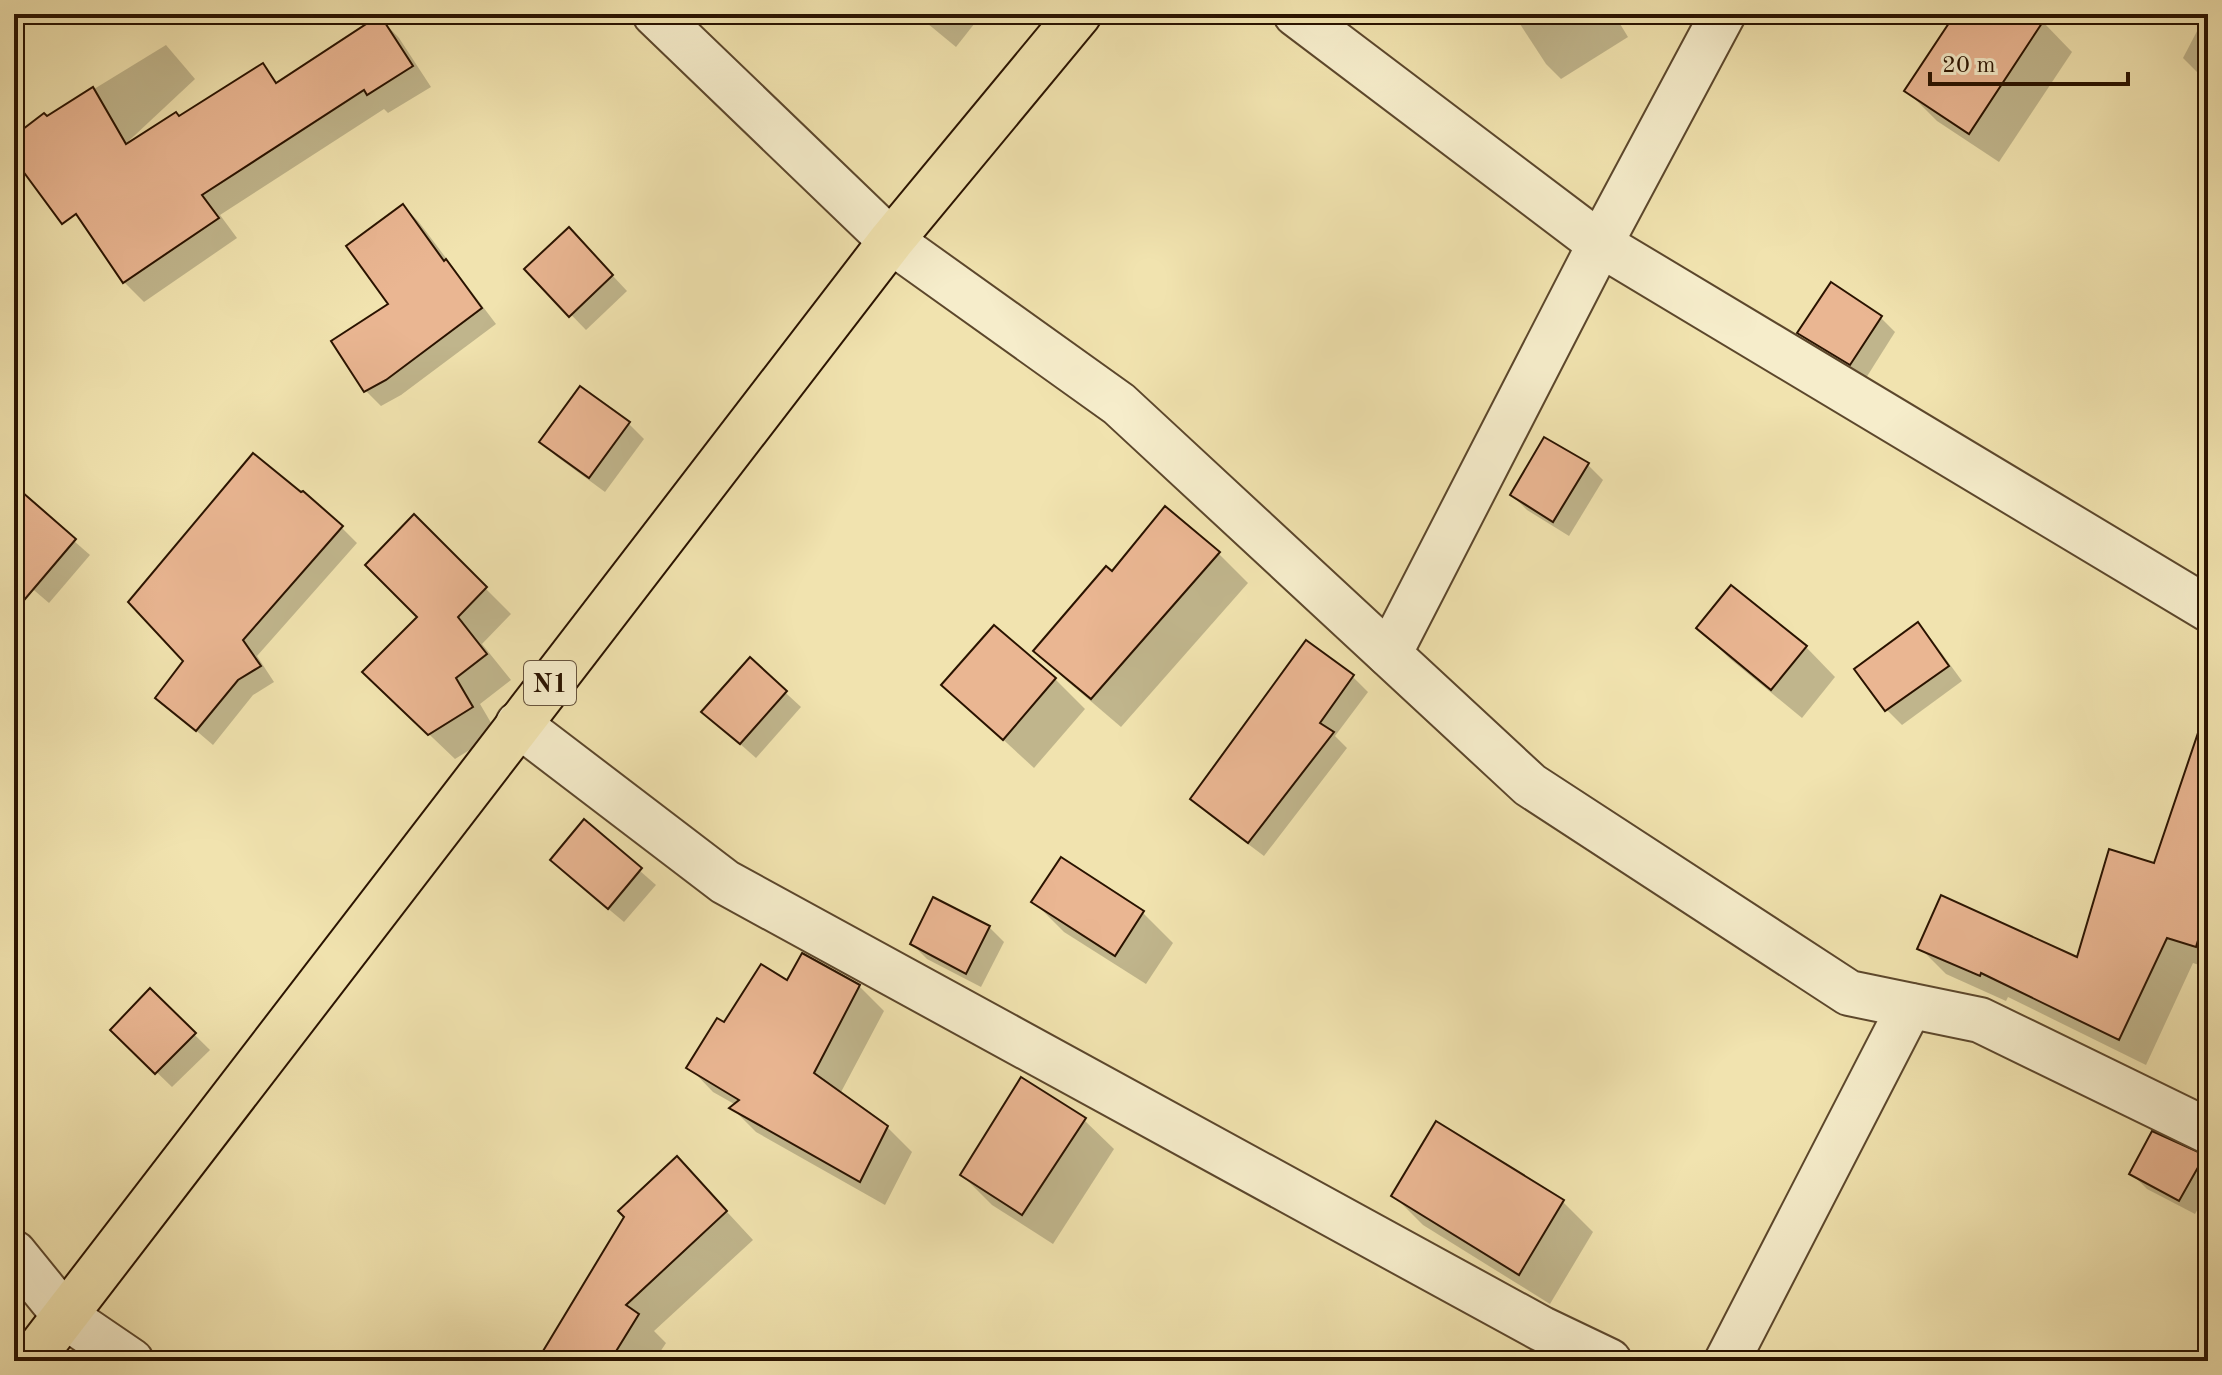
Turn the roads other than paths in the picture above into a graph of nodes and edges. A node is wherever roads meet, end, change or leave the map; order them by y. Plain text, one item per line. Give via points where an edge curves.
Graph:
1 (655, 14) edge
2 (1079, 14) edge
3 (1296, 14) edge
4 (1723, 14) edge
5 (891, 241) junction
6 (1600, 244) junction
7 (2208, 609) edge
8 (1389, 654) junction
9 (518, 724) junction
10 (1910, 1006) junction
11 (2208, 1131) edge
12 (14, 1253) edge
13 (65, 1316) junction
14 (30, 1361) edge
15 (131, 1361) edge
16 (1609, 1361) edge
17 (1727, 1361) edge

1 - 5 street
2 - 5 main road, N1
3 - 6 street
4 - 6 street
5 - 8 street via 1119,404
5 - 9 main road, N1
6 - 7 street
6 - 8 street
8 - 10 street via 1530,785 1849,993
9 - 13 main road, N1
9 - 16 street via 725,882
10 - 11 street via 1980,1020
10 - 17 street
12 - 13 street
13 - 14 main road, N1
13 - 15 street

